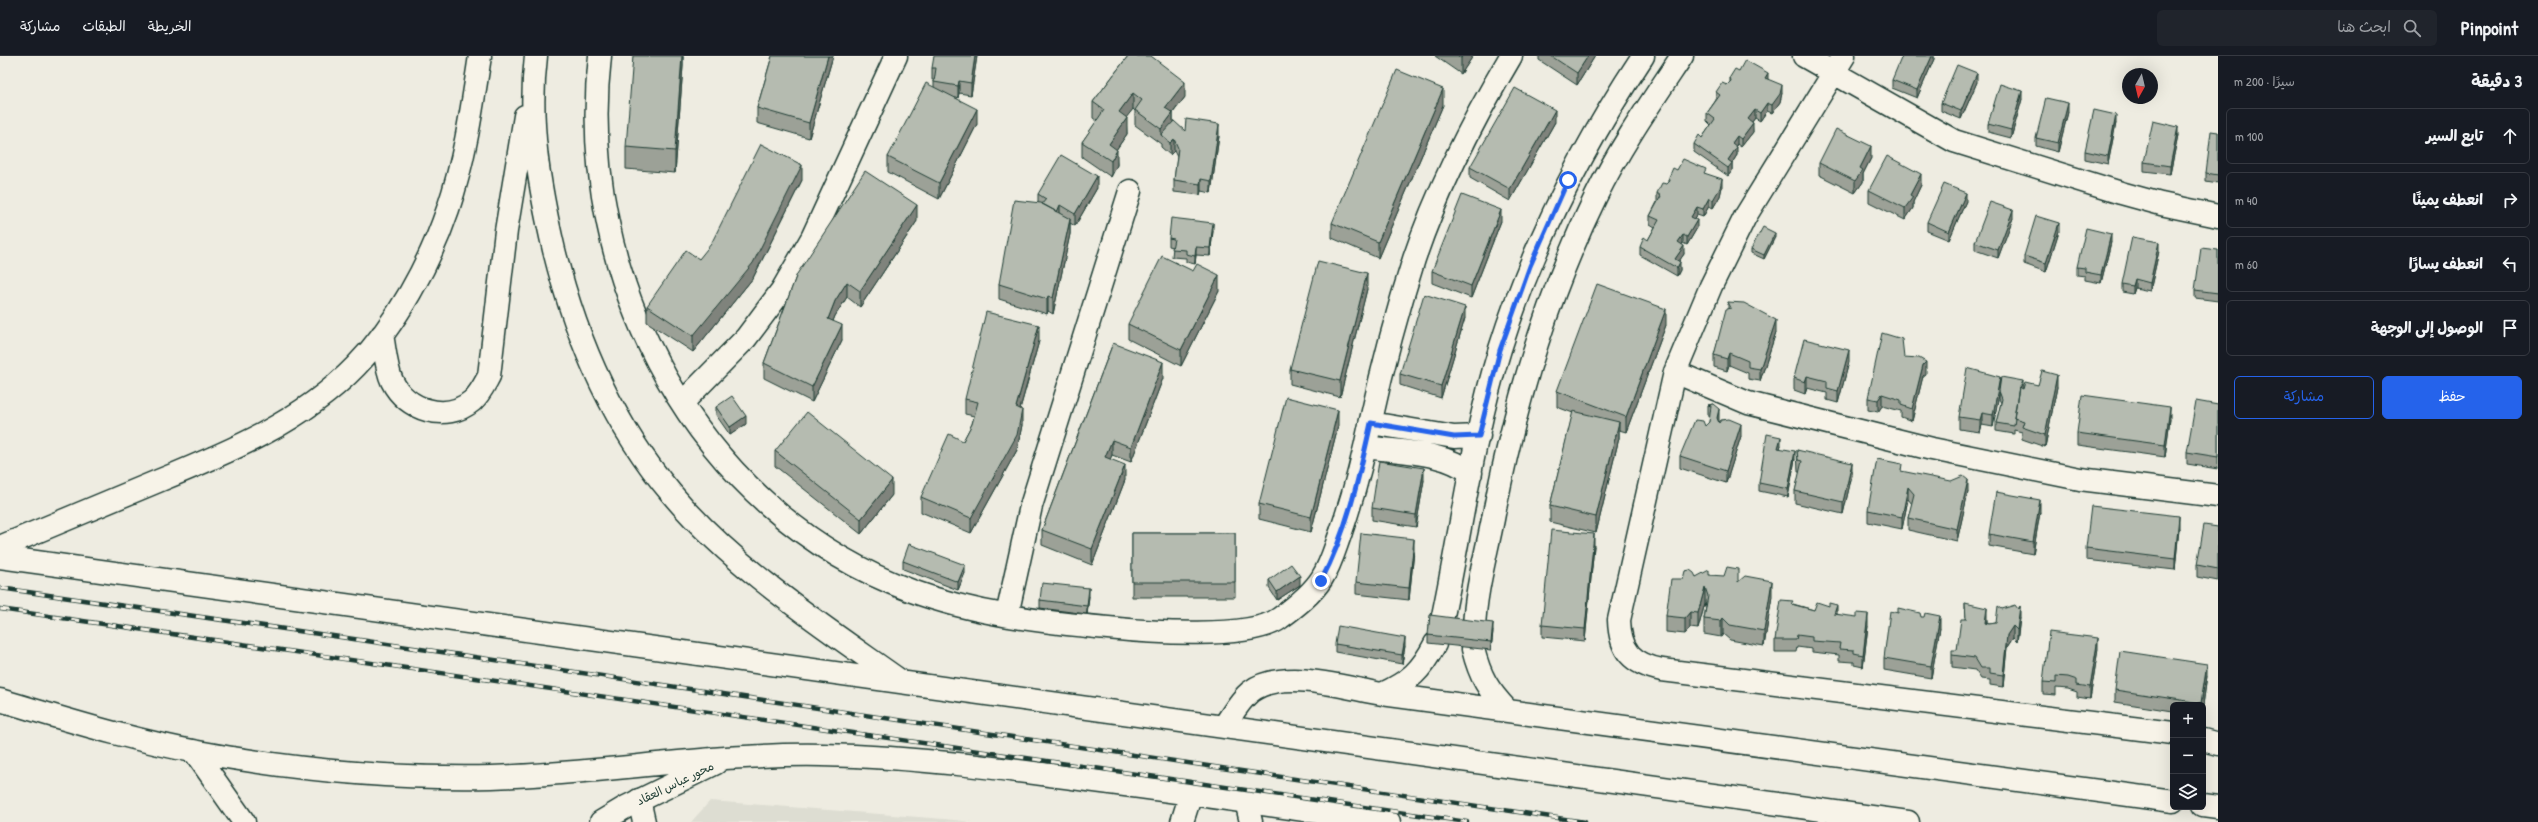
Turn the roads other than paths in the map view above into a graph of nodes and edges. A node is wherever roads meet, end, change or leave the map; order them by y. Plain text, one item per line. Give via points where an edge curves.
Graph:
1 (480, 56) edge
2 (600, 56) edge
3 (896, 56) edge
4 (1511, 56) edge
5 (1643, 56) edge
6 (1682, 56) edge
7 (1804, 56) edge
8 (535, 64) edge
9 (1838, 65) edge
10 (1577, 164) junction
11 (1605, 180) junction
12 (1130, 191) dead end
13 (2218, 216) edge
14 (382, 336) junction
15 (1675, 372) junction
16 (682, 403) junction
17 (1371, 423) junction
18 (1479, 436) junction
19 (1366, 447) junction
20 (1471, 473) junction
21 (2218, 496) edge
22 (0, 547) edge
23 (0, 557) edge
24 (1448, 592) junction
25 (1478, 596) junction
26 (1007, 615) junction
27 (902, 682) junction
28 (1382, 694) junction
29 (0, 700) edge
30 (1508, 711) junction
31 (1224, 726) junction
32 (2170, 733) edge
33 (2206, 741) edge
34 (2218, 744) edge
35 (194, 751) junction
36 (728, 757) junction
37 (1191, 794) junction
38 (639, 800) junction
39 (1246, 801) junction
40 (2170, 801) edge
41 (2206, 805) edge
42 (2218, 807) edge
43 (1812, 808) junction
44 (244, 822) edge
45 (601, 822) edge
46 (644, 822) edge
47 (1182, 822) edge
48 (1251, 822) edge
49 (1389, 822) edge
50 (1828, 822) edge
51 (1908, 822) edge

1 - 14 street via 460,167 448,210 427,259
2 - 16 street via 596,105 597,150 601,194 610,238 622,282 638,324
3 - 16 street via 812,238 782,290 746,338
4 - 17 street via 1486,98 1448,176 1415,256 1390,339
5 - 10 street
6 - 11 street via 1646,110
7 - 9 street
8 - 14 street via 514,177 489,376 482,390 471,401 457,409 442,412 426,410 411,404 391,380
8 - 27 street via 535,142 538,177 561,279 583,345 602,389 626,432 671,494 694,519 749,569 800,610
9 - 13 street via 1954,141 2113,191
9 - 15 street via 1745,217 1711,286
10 - 11 street
10 - 18 street via 1530,266 1500,350
11 - 25 street via 1560,278 1531,360 1508,442
12 - 26 street via 1031,506
14 - 22 street via 350,371 322,396 285,422 192,468
15 - 21 street via 1748,403 1939,451 2080,479
15 - 32 street via 1619,620 1619,635 1625,649 1634,660 1662,670
16 - 26 street via 710,444 743,482 780,516 820,546 910,591 958,606
17 - 18 street via 1454,437
17 - 19 street
18 - 20 street
19 - 20 street via 1441,458 1457,463
19 - 26 street via 1358,483 1330,564 1321,581 1272,624 1254,629 1192,632 1130,630 1068,625
20 - 24 street
23 - 27 street
24 - 25 street
24 - 28 street via 1438,634 1424,666 1405,683
25 - 30 street via 1473,639 1478,671 1490,693
27 - 31 street
28 - 30 street
28 - 31 street via 1295,680 1279,680 1263,684 1250,693
29 - 35 street
30 - 40 street
31 - 43 street
33 - 34 street
35 - 36 street via 254,762 328,770 494,777
35 - 44 street
36 - 37 street via 819,755 976,764
36 - 38 street, محور عباس العقاد
37 - 39 street
37 - 47 street
38 - 45 street, محور عباس العقاد
38 - 46 street
39 - 48 street
39 - 49 street
41 - 42 street
43 - 50 street
43 - 51 street

